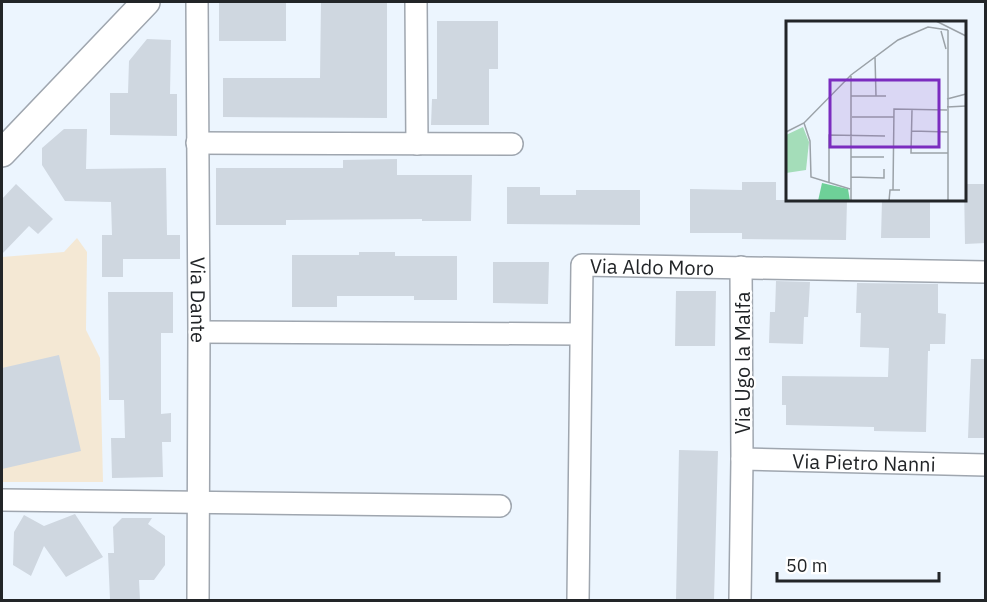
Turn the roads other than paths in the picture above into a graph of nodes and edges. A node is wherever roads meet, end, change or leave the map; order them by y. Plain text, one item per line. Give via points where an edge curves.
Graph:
1 (146, 2) edge
2 (197, 2) edge
3 (416, 2) edge
4 (197, 143) junction
5 (417, 144) junction
6 (512, 144) dead end
7 (2, 153) edge
8 (741, 267) junction
9 (986, 272) edge
10 (199, 332) junction
11 (580, 334) junction
12 (742, 459) junction
13 (986, 465) edge
14 (2, 500) edge
15 (198, 502) junction
16 (500, 506) dead end
17 (198, 600) edge
18 (578, 600) edge
19 (741, 600) edge

1 - 7 street
2 - 4 street, Via Dante
3 - 5 street
4 - 5 street
4 - 10 street, Via Dante
5 - 6 street
8 - 9 street, Via Aldo Moro
8 - 11 street, Via Aldo Moro via 582,265
8 - 12 street, Via Ugo la Malfa
10 - 11 street
10 - 15 street, Via Dante
11 - 18 street, Via Aldo Moro
12 - 13 street, Via Pietro Nanni
12 - 19 street, Via Ugo la Malfa
14 - 15 street
15 - 16 street
15 - 17 street, Via Dante

